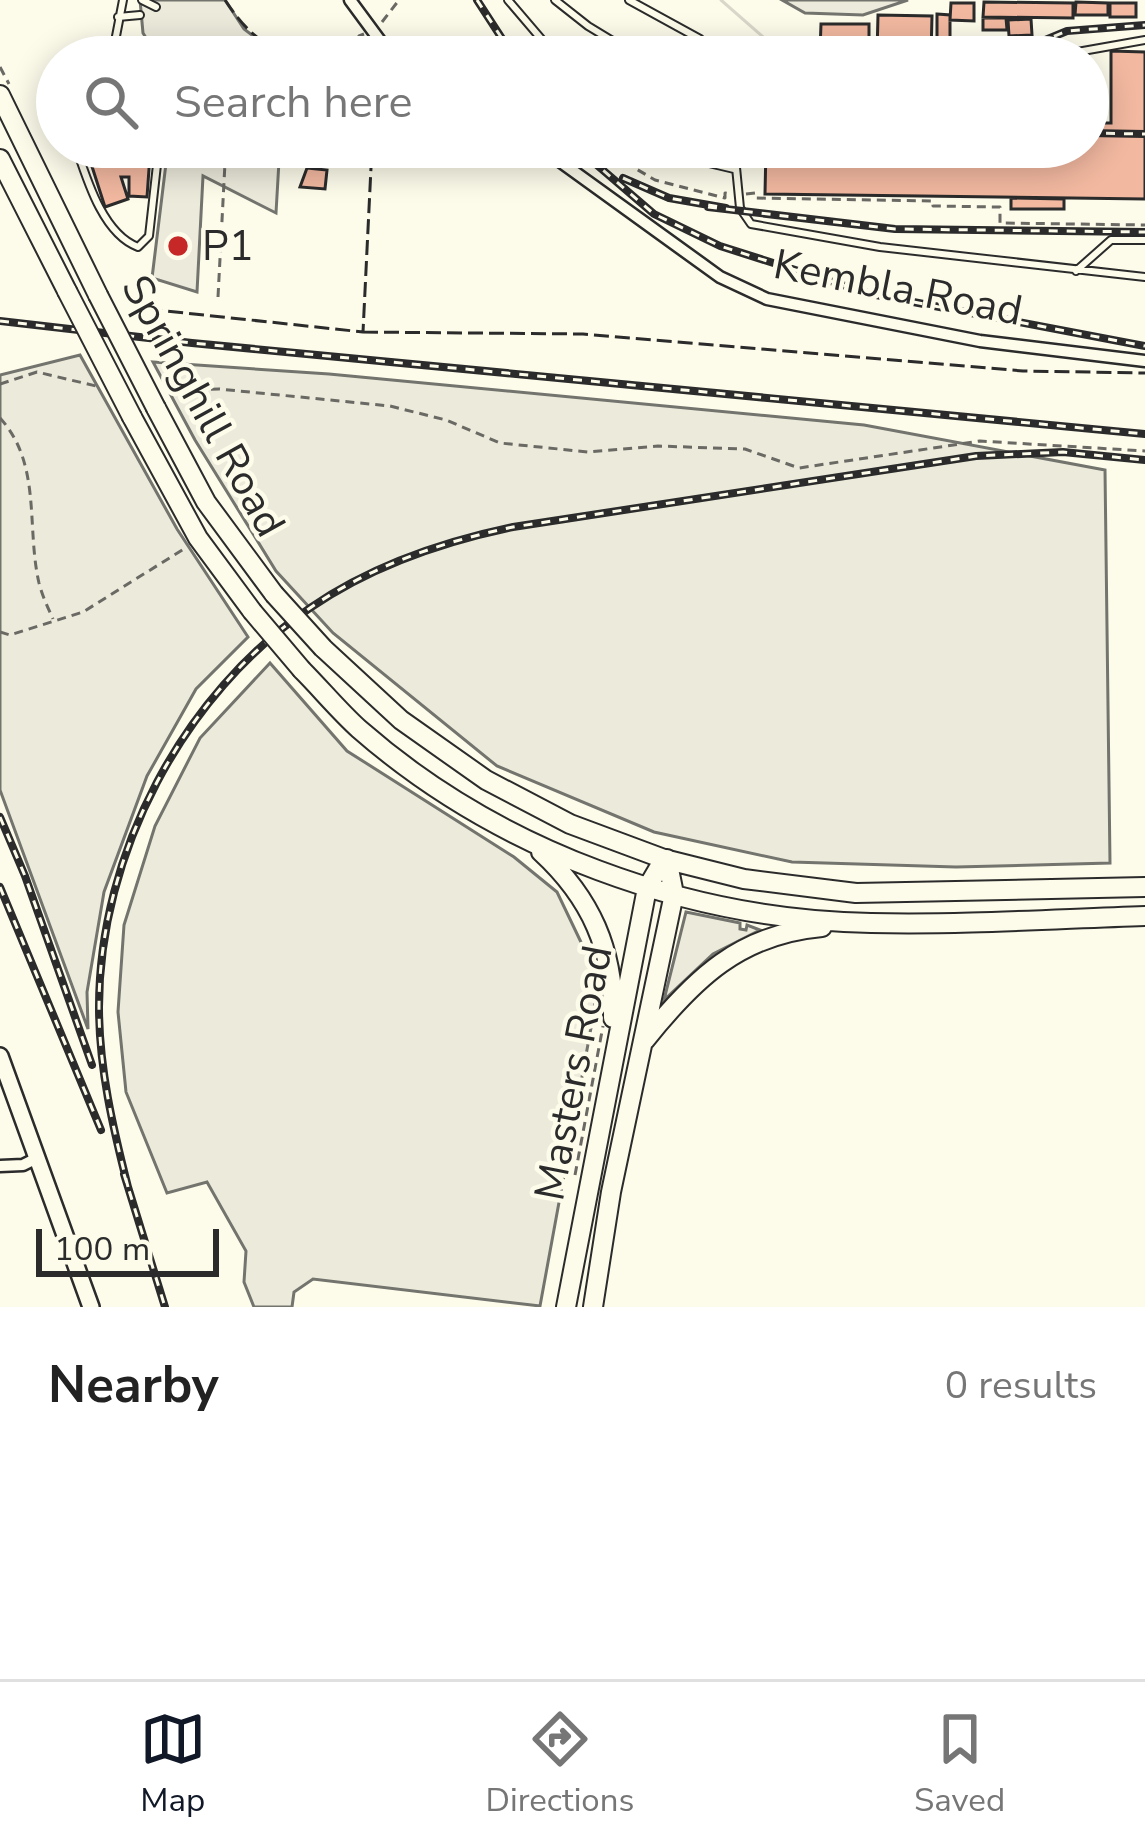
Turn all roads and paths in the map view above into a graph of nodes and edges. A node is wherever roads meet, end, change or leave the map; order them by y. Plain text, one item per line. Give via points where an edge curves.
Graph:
1 (119, 0) edge
2 (142, 0) edge
3 (350, 0) edge
4 (508, 0) edge
5 (555, 0) edge
6 (629, 0) edge
7 (156, 7) dead end
8 (140, 15) dead end
9 (118, 17) junction
10 (116, 36) edge
11 (377, 36) edge
12 (539, 36) edge
13 (604, 36) edge
14 (693, 36) edge
15 (1145, 40) edge
16 (1109, 47) edge
17 (0, 95) edge
18 (0, 159) edge
19 (84, 168) edge
20 (156, 168) edge
21 (225, 168) edge
22 (569, 168) edge
23 (635, 168) edge
24 (730, 168) edge
25 (734, 169) joint
26 (738, 194) junction
27 (1145, 226) edge
28 (1145, 240) edge
29 (1076, 271) junction
30 (1145, 277) edge
31 (218, 297) dead end
32 (1145, 361) edge
33 (0, 384) edge
34 (105, 386) dead end
35 (160, 399) junction
36 (0, 418) edge
37 (1145, 452) edge
38 (198, 538) junction
39 (53, 621) junction
40 (0, 632) edge
41 (503, 826) junction
42 (665, 859) junction
43 (1145, 887) edge
44 (647, 888) junction
45 (674, 894) junction
46 (1145, 916) edge
47 (868, 923) junction
48 (603, 1022) dead end
49 (641, 1045) junction
50 (0, 1056) edge
51 (611, 1071) junction
52 (38, 1158) junction
53 (0, 1166) edge
54 (575, 1175) dead end
55 (91, 1307) edge
56 (566, 1307) edge
57 (593, 1307) edge

1 - 9 lane
2 - 7 lane
3 - 11 street
4 - 12 lane
5 - 13 lane
6 - 14 lane
8 - 9 lane
9 - 10 lane
15 - 16 lane
17 - 35 main road, Springhill Road, bridge via 98,295
18 - 38 main road, Springhill Road, bridge
19 - 20 lane via 99,205 136,247 148,236
21 - 31 path
22 - 32 street, Kembla Road via 720,277 767,298 980,341
23 - 26 path via 725,198
24 - 25 lane
25 - 26 lane
26 - 27 path via 1000,207 1000,223
26 - 29 lane via 751,224
28 - 29 lane via 1111,240
29 - 30 lane
33 - 34 path via 37,372
35 - 37 path via 219,388 390,406 500,443 588,452 745,449 800,468 980,441
35 - 42 main road, Springhill Road, bridge via 206,502 274,594 400,720 549,814
36 - 39 path via 17,436 27,471 39,583
38 - 39 path via 83,612
38 - 41 main road, Springhill Road, bridge via 358,728
39 - 40 path
41 - 44 main road, Springhill Road
41 - 51 main road via 556,866 600,931 612,976
42 - 43 main road, Springhill Road via 756,881 856,892
42 - 44 main road, Masters Road
42 - 45 main road, Masters Road
44 - 45 main road, Springhill Road
44 - 51 main road, Masters Road
45 - 47 main road, Springhill Road
45 - 49 main road, Masters Road
46 - 47 main road, Springhill Road
47 - 49 main road via 788,932 735,951 697,980
48 - 54 path
49 - 57 main road, Masters Road
50 - 52 main road
51 - 56 main road, Masters Road
52 - 53 street
52 - 55 main road

